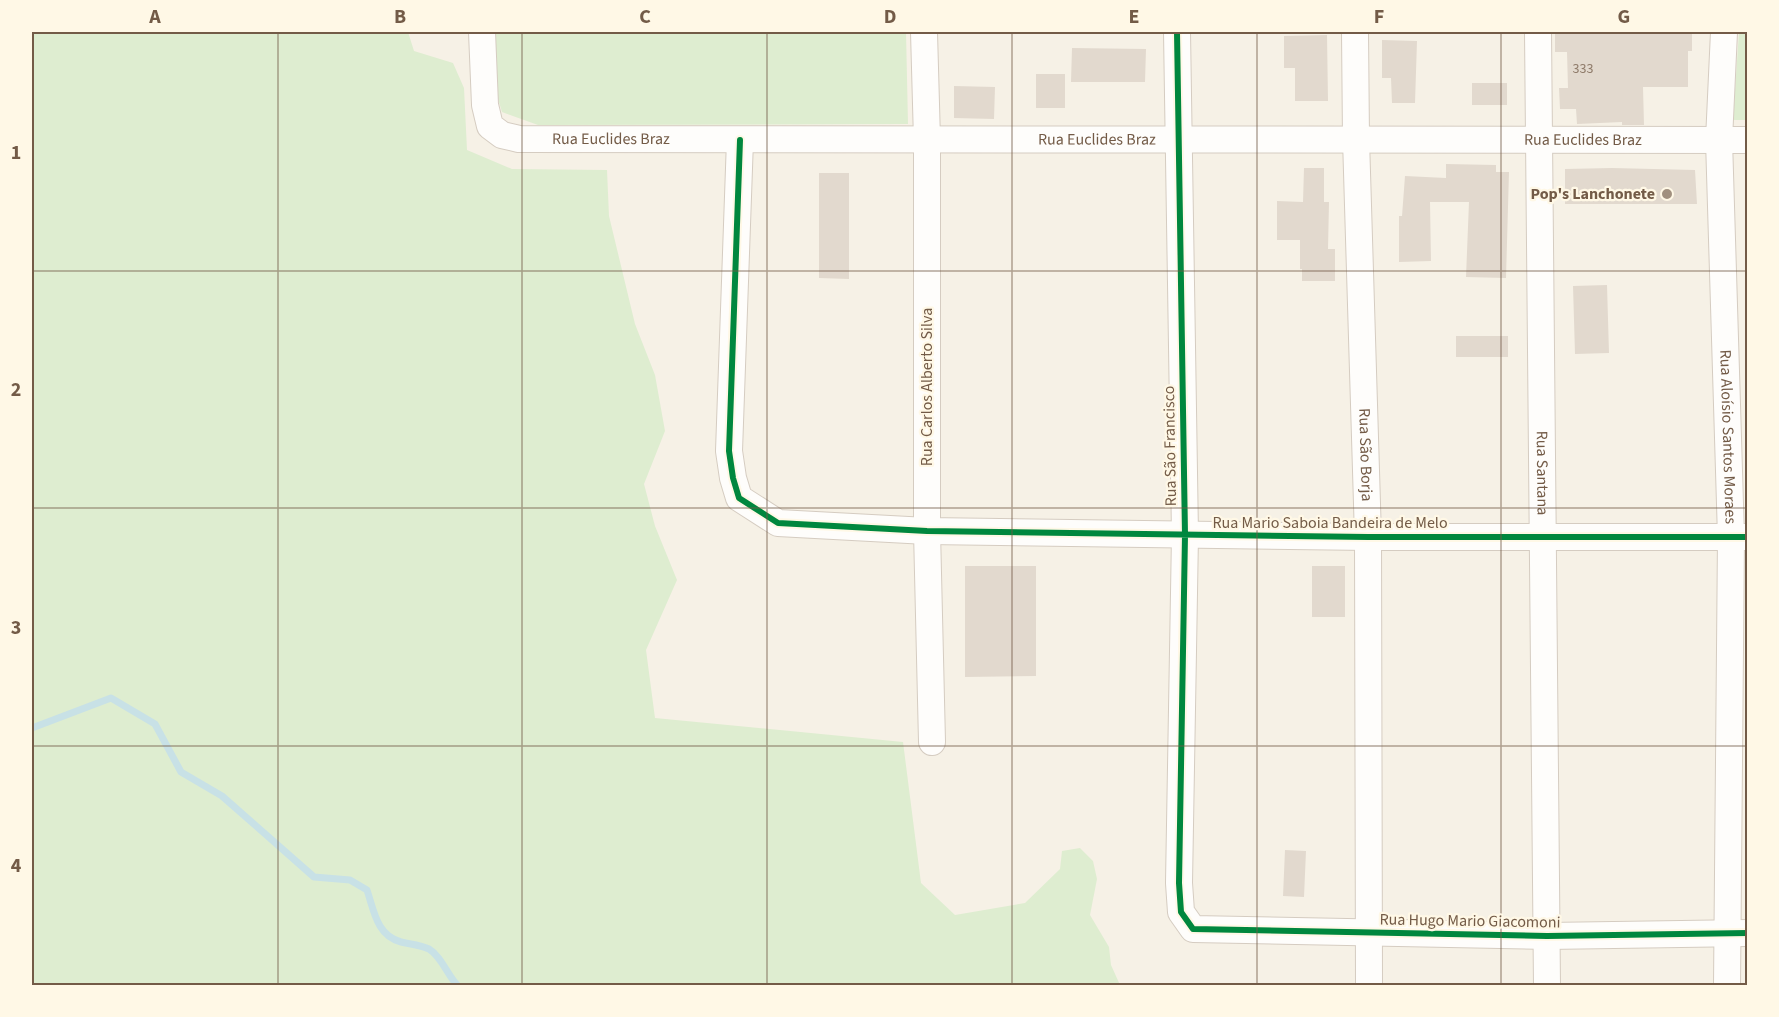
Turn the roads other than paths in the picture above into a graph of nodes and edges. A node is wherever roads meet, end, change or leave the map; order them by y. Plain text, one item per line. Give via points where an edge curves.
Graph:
1 (482, 32) edge
2 (924, 32) edge
3 (1177, 32) edge
4 (1355, 32) edge
5 (1538, 32) edge
6 (1724, 32) edge
7 (1356, 139) junction
8 (1540, 139) junction
9 (740, 140) junction
10 (927, 140) junction
11 (1177, 140) junction
12 (1719, 140) junction
13 (1748, 140) edge
14 (927, 531) junction
15 (1185, 535) junction
16 (1368, 537) junction
17 (1544, 537) junction
18 (1739, 537) edge
19 (932, 742) dead end
20 (1193, 929) joint
21 (1369, 933) junction
22 (1737, 933) edge
23 (1547, 936) junction
24 (1369, 986) edge
25 (1547, 986) edge
26 (1727, 986) edge

1 - 9 street, Rua Euclides Braz via 485,105 490,126 502,135 519,139
2 - 10 street, Rua Carlos Alberto Silva
3 - 11 street, Rua São Francisco
4 - 7 street, Rua São Borja
5 - 8 street, Rua Santana
6 - 12 street, Rua Aloísio Santos Moraes
7 - 8 street, Rua Euclides Braz
7 - 11 street, Rua Euclides Braz
7 - 16 street, Rua São Borja
8 - 12 street, Rua Euclides Braz
8 - 17 street, Rua Santana
9 - 10 street, Rua Euclides Braz
9 - 14 street, Rua Mario Saboia Bandeira de Melo via 729,451 739,498 778,523
10 - 11 street, Rua Euclides Braz
10 - 14 street, Rua Carlos Alberto Silva
11 - 15 street, Rua São Francisco
12 - 13 street, Rua Euclides Braz
12 - 18 street, Rua Aloísio Santos Moraes
14 - 15 street, Rua Mario Saboia Bandeira de Melo
14 - 19 street, Rua Carlos Alberto Silva
15 - 16 street, Rua Mario Saboia Bandeira de Melo
15 - 20 street, Rua São Francisco via 1179,884 1181,912
16 - 17 street, Rua Mario Saboia Bandeira de Melo
16 - 21 street, Rua São Borja
17 - 18 street, Rua Mario Saboia Bandeira de Melo
17 - 23 street, Rua Santana
18 - 22 street, Rua Aloísio Santos Moraes
20 - 21 street, Rua Hugo Mario Giacomoni
21 - 23 street, Rua Hugo Mario Giacomoni
21 - 24 street, Rua São Borja
22 - 23 street, Rua Hugo Mario Giacomoni
22 - 26 street, Rua Aloísio Santos Moraes
23 - 25 street, Rua Santana

